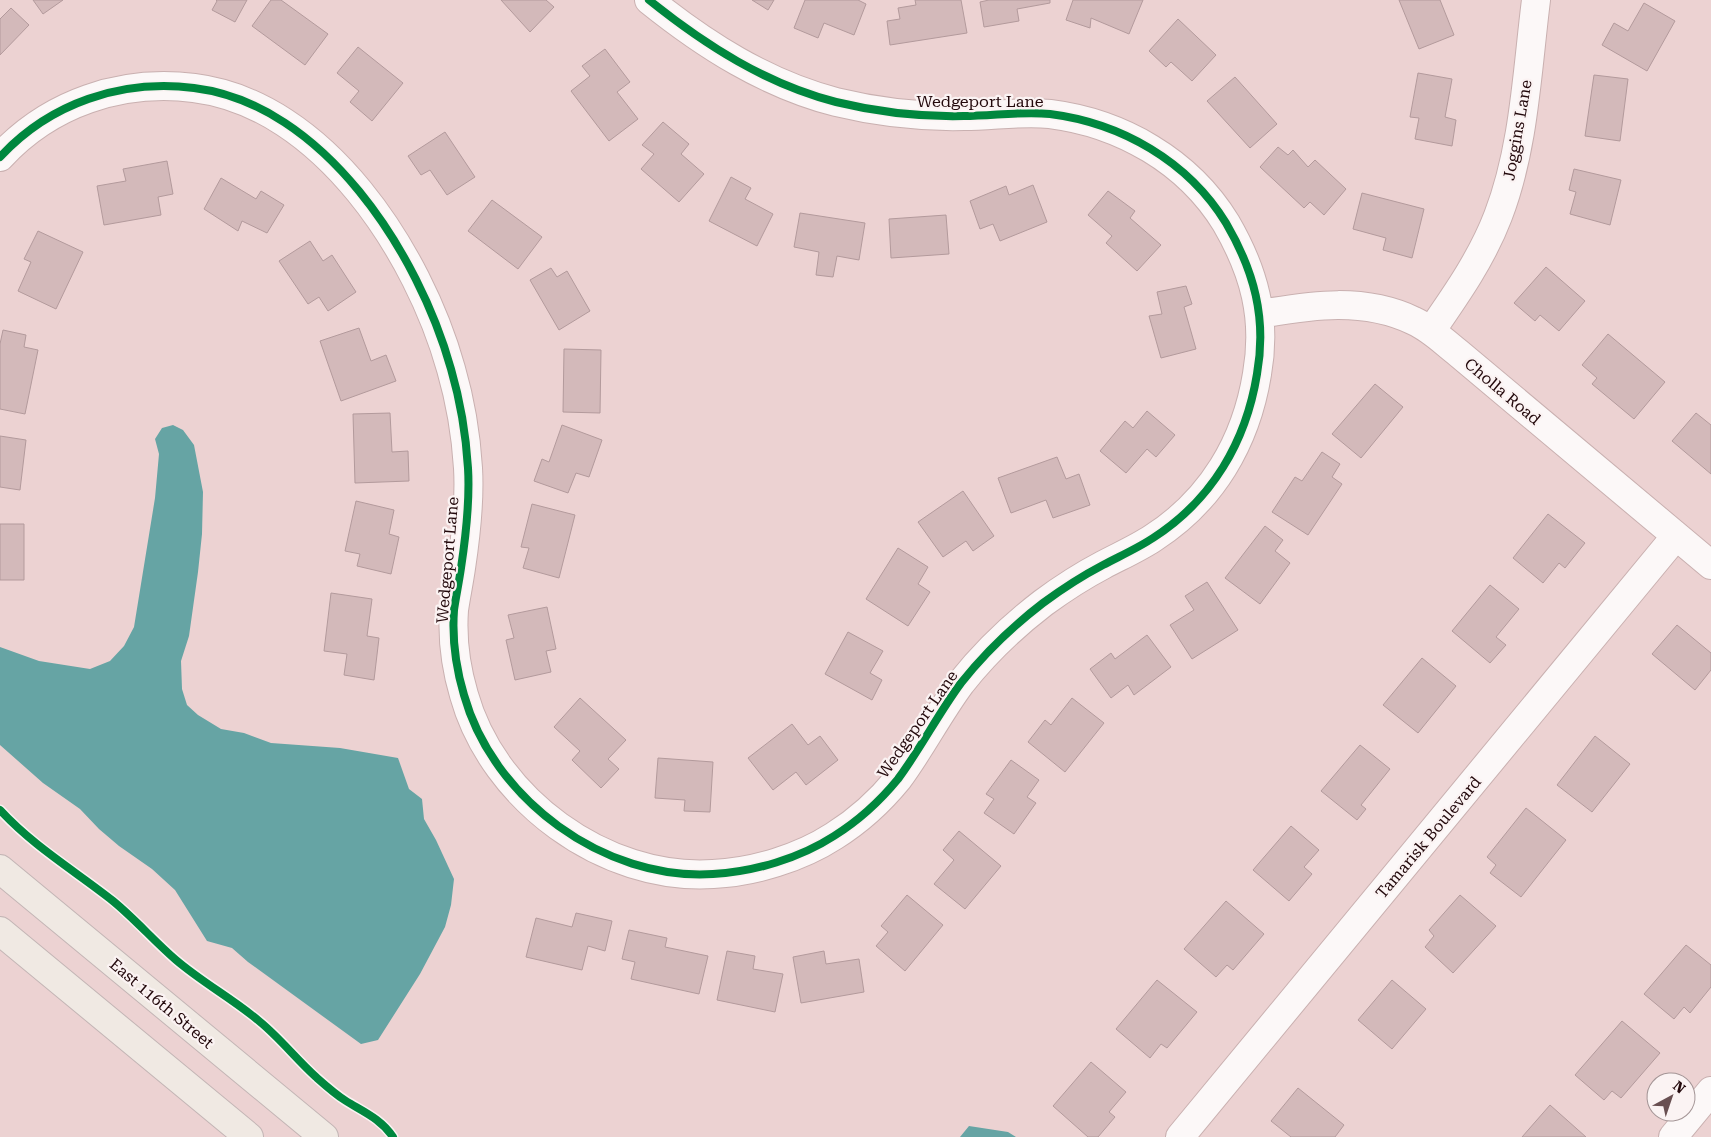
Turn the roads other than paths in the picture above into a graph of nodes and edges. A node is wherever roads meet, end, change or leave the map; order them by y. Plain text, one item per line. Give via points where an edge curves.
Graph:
1 (649, 0) edge
2 (1536, 0) edge
3 (0, 157) edge
4 (1260, 314) junction
5 (1431, 331) junction
6 (1676, 536) junction
7 (1711, 565) edge
8 (0, 869) edge
9 (0, 931) edge
10 (1711, 1091) edge
11 (1183, 1136) edge
12 (249, 1137) edge
13 (324, 1137) edge
14 (1673, 1137) edge

1 - 4 street, Wedgeport Lane via 690,33 732,58 775,80 836,102 906,114 1046,114 1102,126 1130,137 1172,163 1208,198 1234,238 1254,288
2 - 5 street, Joggins Lane via 1517,146 1504,198 1486,244
3 - 4 street, Wedgeport Lane via 31,129 88,98 132,88 178,86 210,90 264,110 311,143 350,181 406,260 452,370 468,470 467,526 454,611 454,640 463,692 471,716 498,768 534,807 555,824 580,840 625,860 680,873 709,875 767,865 809,850 837,834 866,813 900,776 956,690 1014,627 1071,584 1156,536 1197,502 1227,462 1246,421 1260,359
4 - 5 street, Cholla Road via 1342,304 1391,313 1413,320
5 - 6 street, Cholla Road
6 - 7 street, Cholla Road
6 - 11 street, Tamarisk Boulevard
8 - 13 main road, East 116th Street
9 - 12 main road
10 - 14 street

